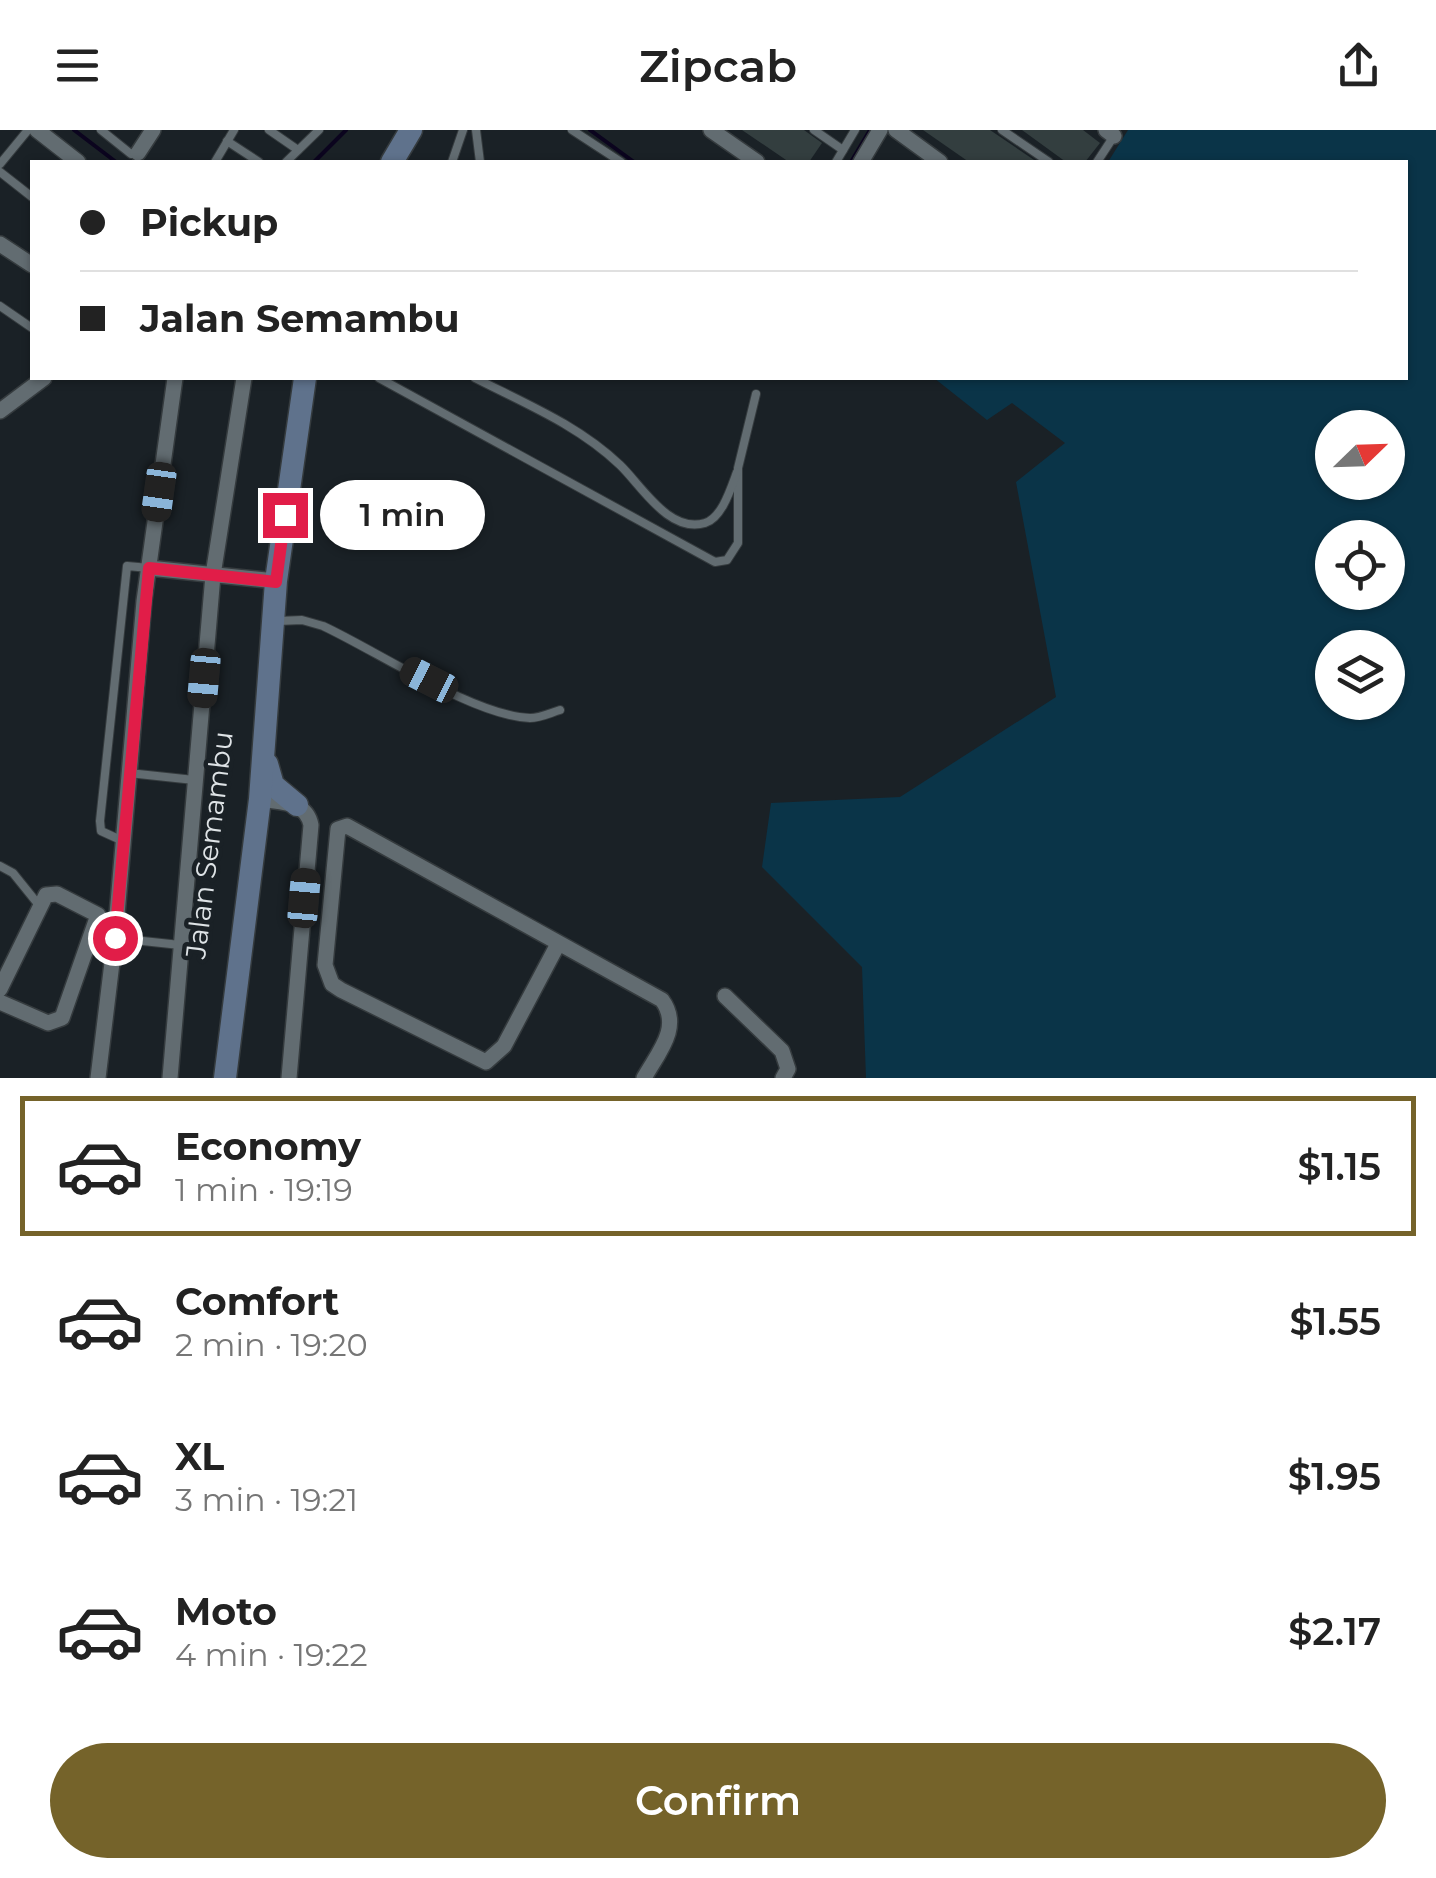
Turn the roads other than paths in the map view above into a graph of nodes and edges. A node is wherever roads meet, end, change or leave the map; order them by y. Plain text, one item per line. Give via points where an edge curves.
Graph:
1 (28, 130) edge
2 (38, 130) edge
3 (102, 130) edge
4 (153, 130) edge
5 (234, 130) edge
6 (269, 130) edge
7 (319, 130) edge
8 (411, 130) edge
9 (462, 130) edge
10 (476, 130) edge
11 (572, 130) edge
12 (711, 130) edge
13 (814, 130) edge
14 (855, 130) edge
15 (880, 130) edge
16 (896, 130) edge
17 (1002, 130) edge
18 (1110, 133) edge
19 (227, 140) junction
20 (298, 150) junction
21 (843, 150) junction
22 (138, 152) joint
23 (76, 160) edge
24 (217, 160) edge
25 (257, 160) edge
26 (288, 160) edge
27 (393, 160) edge
28 (453, 160) edge
29 (480, 160) edge
30 (618, 160) edge
31 (754, 160) edge
32 (837, 160) edge
33 (862, 160) edge
34 (937, 160) edge
35 (1045, 160) edge
36 (1098, 160) edge
37 (0, 164) edge
38 (0, 172) edge
39 (30, 195) edge
40 (0, 244) edge
41 (30, 264) edge
42 (0, 306) edge
43 (30, 327) edge
44 (41, 380) edge
45 (175, 380) edge
46 (244, 380) edge
47 (305, 380) edge
48 (382, 380) edge
49 (479, 380) edge
50 (756, 394) dead end
51 (0, 412) edge
52 (738, 468) junction
53 (149, 568) junction
54 (213, 575) junction
55 (276, 582) junction
56 (274, 622) junction
57 (560, 710) dead end
58 (263, 741) junction
59 (129, 773) junction
60 (196, 780) junction
61 (250, 797) junction
62 (296, 805) junction
63 (124, 841) junction
64 (251, 856) junction
65 (0, 866) edge
66 (121, 874) junction
67 (38, 904) junction
68 (98, 915) junction
69 (115, 938) junction
70 (558, 944) junction
71 (182, 945) junction
72 (0, 989) edge
73 (726, 996) dead end
74 (0, 1002) edge
75 (98, 1078) edge
76 (170, 1078) edge
77 (213, 1078) edge
78 (226, 1078) edge
79 (289, 1078) edge
80 (644, 1078) edge
81 (783, 1078) edge

1 - 37 lane
2 - 23 street
3 - 22 lane via 130,154
4 - 22 street
5 - 19 lane
6 - 20 lane
7 - 20 lane
8 - 27 main road
9 - 28 lane
10 - 29 lane
11 - 30 lane
12 - 31 street
13 - 21 lane
14 - 21 lane
15 - 33 street
16 - 34 street
17 - 35 lane
18 - 36 lane
19 - 24 lane
19 - 25 lane
20 - 26 lane
21 - 32 lane
38 - 39 lane
40 - 41 street
42 - 43 lane
44 - 51 street
45 - 53 street
46 - 54 street
47 - 55 main road, Jalan Semambu
48 - 52 lane via 714,562 727,560 738,544
49 - 52 lane via 557,418 608,453 659,508 685,524 716,516
50 - 52 lane
53 - 54 street
53 - 59 street
53 - 63 lane via 126,566 100,821 101,831
54 - 55 street
54 - 60 street
55 - 56 main road, Jalan Semambu
56 - 57 lane via 323,626 464,698 518,716
56 - 58 main road, Jalan Semambu
56 - 61 main road, Jalan Semambu via 264,644
58 - 61 main road, Jalan Semambu
58 - 62 main road via 273,784
59 - 60 lane
59 - 63 street
60 - 71 street
61 - 62 street
61 - 64 main road, Jalan Semambu
61 - 77 main road, Jalan Semambu
62 - 64 main road via 266,821
62 - 79 street via 310,826
63 - 66 street
64 - 78 main road, Jalan Semambu
65 - 67 lane
66 - 68 street
66 - 69 street
67 - 68 street via 51,893
67 - 72 street
68 - 74 street via 62,1018 48,1023
69 - 71 lane
69 - 75 street
70 - 70 street via 504,1046 486,1062 375,1008 327,974 338,829 347,826
70 - 80 street via 667,1007 670,1031
71 - 76 street
73 - 81 street via 782,1050 788,1069

